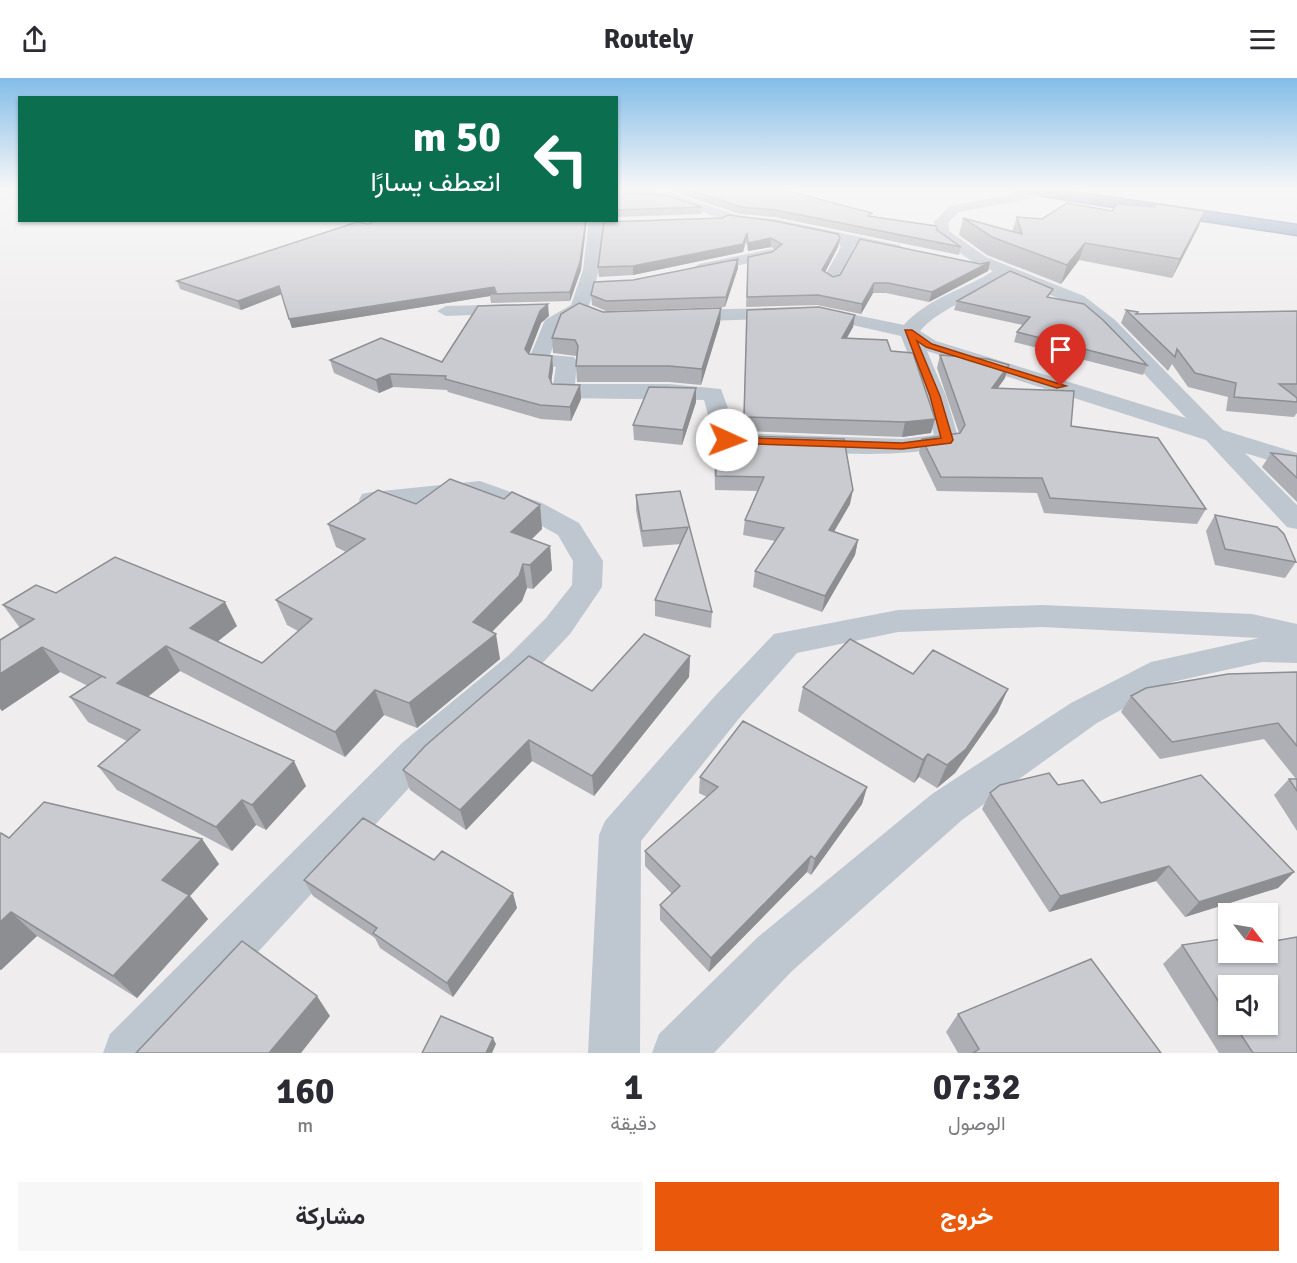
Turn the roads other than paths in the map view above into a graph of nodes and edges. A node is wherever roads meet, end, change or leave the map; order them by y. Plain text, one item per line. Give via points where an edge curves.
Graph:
1 (598, 234) edge
2 (820, 234) edge
3 (943, 234) edge
4 (844, 239) junction
5 (916, 253) edge
6 (771, 254) edge
7 (960, 262) edge
8 (1005, 271) junction
9 (679, 273) edge
10 (831, 279) edge
11 (609, 284) edge
12 (586, 285) junction
13 (579, 308) junction
14 (446, 311) dead end
15 (660, 317) edge
16 (626, 318) edge
17 (909, 332) junction
18 (1215, 434) junction
19 (1297, 460) edge
20 (372, 500) edge
21 (1297, 520) edge
22 (1297, 636) edge
23 (1297, 651) edge
24 (129, 1053) edge
25 (614, 1053) edge
26 (678, 1053) edge

1 - 12 street
2 - 4 street
3 - 8 street via 980,260
4 - 5 street
4 - 10 street via 849,247
6 - 9 street
7 - 8 street
8 - 17 street via 923,315
8 - 18 street via 1078,300 1108,324
11 - 12 street
12 - 13 street
13 - 14 street
13 - 16 street via 603,319
13 - 17 street via 552,324 538,361 567,361 563,391 712,394 727,440 902,446 947,440 935,396
15 - 17 street via 817,312
17 - 18 street via 929,345
18 - 19 street
18 - 21 street
20 - 24 street via 480,489 532,509 569,529 588,561 587,587 558,626 521,664 401,769
22 - 25 street via 1252,625 1042,615 898,621 786,644 728,706 620,835
23 - 26 street via 1262,650 1163,671 1084,713 947,807 774,954

